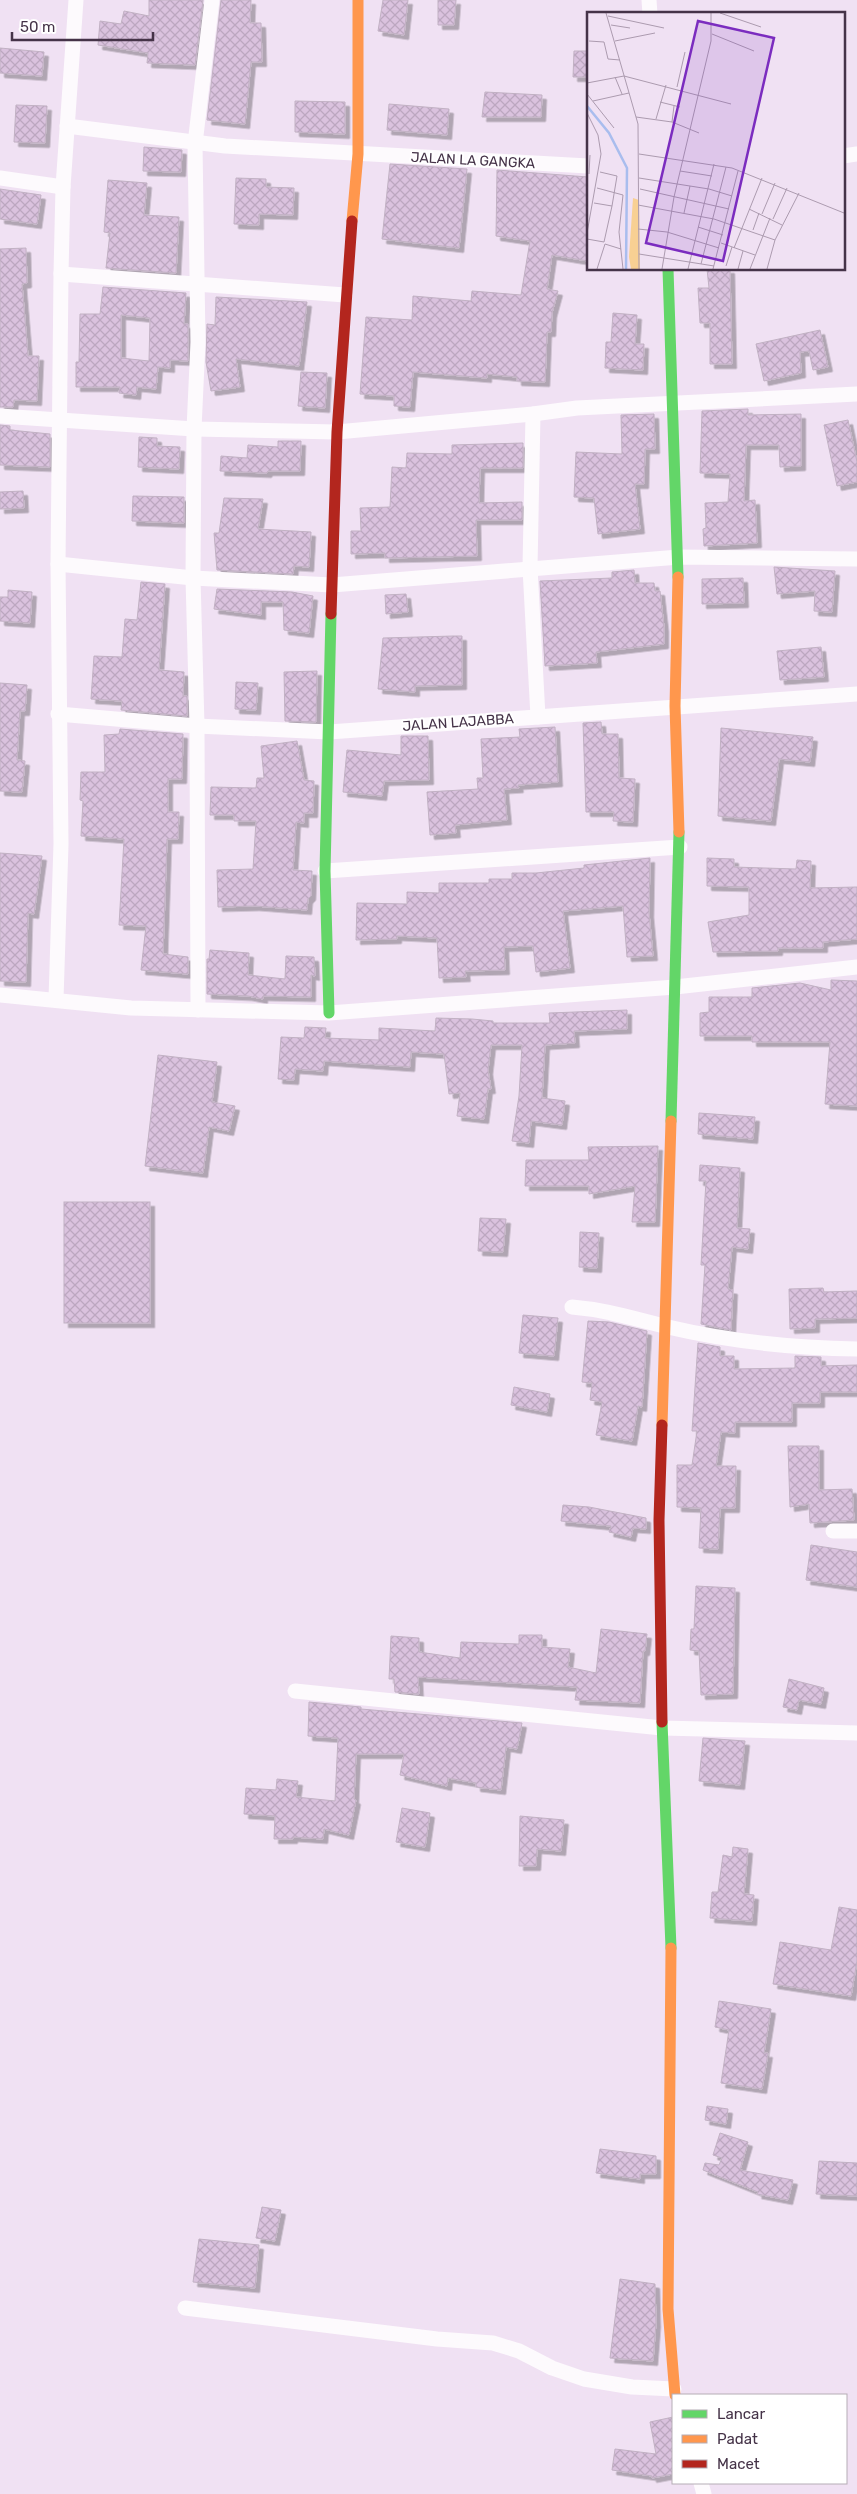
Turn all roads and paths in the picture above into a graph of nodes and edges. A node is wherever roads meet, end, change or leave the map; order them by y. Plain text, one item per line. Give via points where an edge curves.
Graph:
1 (76, 0) edge
2 (212, 0) edge
3 (358, 0) edge
4 (67, 126) junction
5 (195, 144) junction
6 (358, 154) junction
7 (857, 154) edge
8 (844, 156) edge
9 (587, 166) edge
10 (0, 178) edge
11 (63, 187) junction
12 (668, 270) edge
13 (61, 274) junction
14 (196, 284) junction
15 (345, 295) junction
16 (857, 394) edge
17 (673, 404) junction
18 (533, 414) junction
19 (0, 416) edge
20 (61, 419) junction
21 (194, 429) junction
22 (336, 432) junction
23 (679, 558) junction
24 (857, 559) edge
25 (58, 564) junction
26 (530, 568) junction
27 (193, 578) junction
28 (332, 585) junction
29 (857, 694) edge
30 (675, 706) junction
31 (58, 714) junction
32 (538, 717) junction
33 (197, 726) junction
34 (329, 732) junction
35 (680, 848) junction
36 (325, 871) junction
37 (857, 967) edge
38 (675, 987) junction
39 (0, 995) edge
40 (56, 999) junction
41 (198, 1010) junction
42 (329, 1013) junction
43 (572, 1307) dead end
44 (667, 1327) junction
45 (857, 1349) edge
46 (832, 1531) dead end
47 (857, 1531) edge
48 (295, 1691) dead end
49 (662, 1728) junction
50 (857, 1733) edge
51 (185, 2308) dead end
52 (675, 2392) edge

1 - 4 street
2 - 5 street
3 - 6 street
4 - 5 street, JALAN LA GANGKA
4 - 11 street
5 - 6 street, JALAN LA GANGKA
5 - 14 street
6 - 9 street, JALAN LA GANGKA
6 - 15 street
7 - 8 street
10 - 11 street
11 - 13 street
12 - 17 street
13 - 14 street
13 - 20 street
14 - 15 street
14 - 21 street via 198,342
15 - 22 street
16 - 17 street
17 - 18 street via 577,408
17 - 23 street
18 - 22 street
18 - 26 street
19 - 20 street
20 - 21 street
20 - 25 street
21 - 22 street
21 - 27 street
22 - 28 street
23 - 24 street
23 - 26 street
23 - 30 street
25 - 27 street
25 - 31 street
26 - 28 street
26 - 32 street
27 - 28 street
27 - 33 street
28 - 34 street
29 - 30 street, JALAN LAJABBA
30 - 32 street, JALAN LAJABBA
30 - 35 street
31 - 33 street, JALAN LAJABBA
31 - 40 street via 61,844
32 - 34 street, JALAN LAJABBA
33 - 34 street, JALAN LAJABBA
33 - 41 street
34 - 36 street
35 - 36 street
35 - 38 street
36 - 42 street
37 - 38 street
38 - 42 street
38 - 44 street
39 - 40 street
40 - 41 street via 131,1008
41 - 42 street
43 - 44 street via 615,1312
44 - 45 street via 793,1348
44 - 49 street via 659,1520
46 - 47 street
48 - 49 street
49 - 50 street
49 - 52 street via 671,1942 668,2309
51 - 52 street via 493,2343 584,2379

